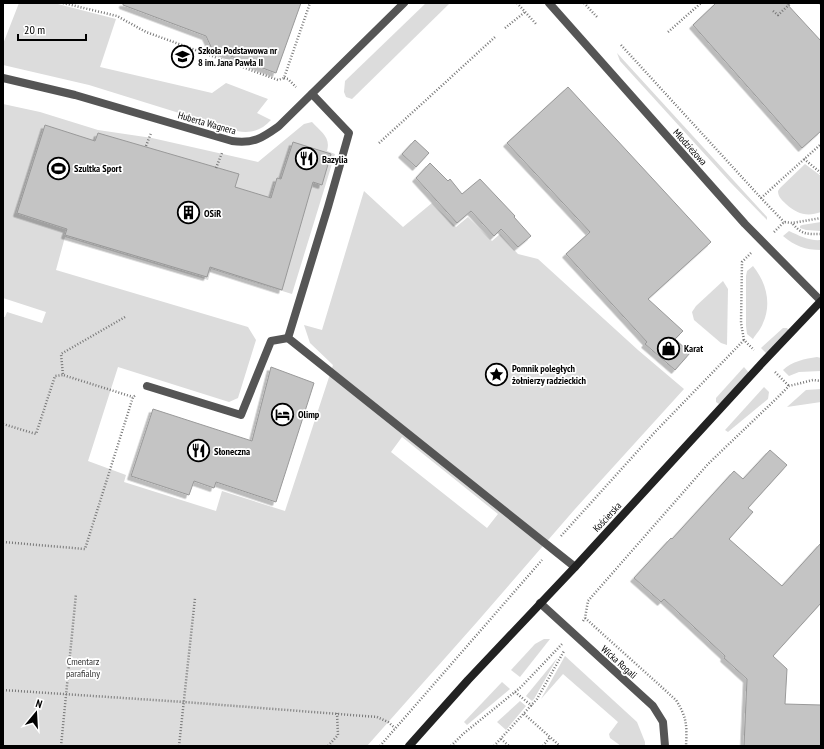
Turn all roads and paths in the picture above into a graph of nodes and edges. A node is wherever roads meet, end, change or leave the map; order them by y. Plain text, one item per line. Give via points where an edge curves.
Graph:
1 (63, 3) edge
2 (310, 3) edge
3 (404, 3) edge
4 (517, 3) edge
5 (549, 3) edge
6 (584, 3) edge
7 (700, 3) edge
8 (791, 3) edge
9 (774, 11) dead end
10 (525, 12) junction
11 (597, 17) dead end
12 (537, 25) dead end
13 (505, 28) dead end
14 (668, 32) dead end
15 (495, 38) dead end
16 (621, 45) dead end
17 (3, 78) edge
18 (312, 94) junction
19 (152, 130) dead end
20 (379, 143) dead end
21 (821, 144) edge
22 (146, 146) dead end
23 (223, 152) dead end
24 (804, 159) junction
25 (216, 168) dead end
26 (821, 173) edge
27 (761, 198) junction
28 (821, 218) edge
29 (784, 222) junction
30 (792, 223) junction
31 (821, 234) edge
32 (763, 242) junction
33 (821, 301) edge
34 (125, 317) dead end
35 (288, 338) junction
36 (748, 344) dead end
37 (63, 375) junction
38 (821, 381) edge
39 (147, 386) joint
40 (133, 397) junction
41 (3, 424) edge
42 (3, 542) edge
43 (575, 567) junction
44 (76, 594) dead end
45 (195, 598) dead end
46 (540, 603) junction
47 (572, 632) junction
48 (564, 652) dead end
49 (3, 690) edge
50 (515, 692) junction
51 (66, 695) junction
52 (184, 702) junction
53 (532, 706) junction
54 (337, 713) junction
55 (524, 714) junction
56 (395, 728) dead end
57 (550, 737) junction
58 (501, 739) junction
59 (61, 746) edge
60 (179, 746) edge
61 (328, 746) edge
62 (408, 746) edge
63 (451, 746) edge
64 (494, 746) edge
65 (509, 746) edge
66 (543, 746) edge
67 (560, 746) edge
68 (665, 746) edge

1 - 2 path via 117,16 146,32 278,80 284,78
3 - 18 street, Huberta Wagnera
4 - 10 path
5 - 32 street, Młodzieżowa
6 - 11 path
7 - 14 path
8 - 9 path via 778,15
10 - 12 path
10 - 13 path
15 - 20 path
16 - 27 path
17 - 18 street, Huberta Wagnera via 75,95 245,143 259,139 279,126
18 - 35 street via 349,133
19 - 22 path
21 - 24 path
23 - 25 path
24 - 26 path
24 - 27 path
27 - 29 path
28 - 30 path
29 - 30 path
29 - 32 path
30 - 31 path via 798,231
32 - 33 street, Młodzieżowa
32 - 36 path via 742,262 741,323 744,340
33 - 43 main road, Kościerska
34 - 37 path via 61,354
35 - 39 street via 271,341 242,415
35 - 43 street
37 - 40 path
37 - 41 path via 55,376 36,434
38 - 47 path via 813,380 789,386 708,464 588,601 585,618
39 - 40 path
40 - 42 path via 85,549
43 - 46 main road, Kościerska
44 - 51 path
45 - 52 path
46 - 47 street, Wicka Rogali
46 - 62 main road, Kościerska
47 - 50 path
47 - 68 street, Wicka Rogali via 653,706 663,722
48 - 53 path
49 - 51 path
50 - 53 path
50 - 63 path
51 - 52 path
51 - 59 path
52 - 54 path
52 - 60 path
53 - 55 path
54 - 56 path via 378,717
54 - 61 path via 338,735
55 - 57 path
55 - 58 path
57 - 66 path
57 - 67 path
58 - 64 path
58 - 65 path

